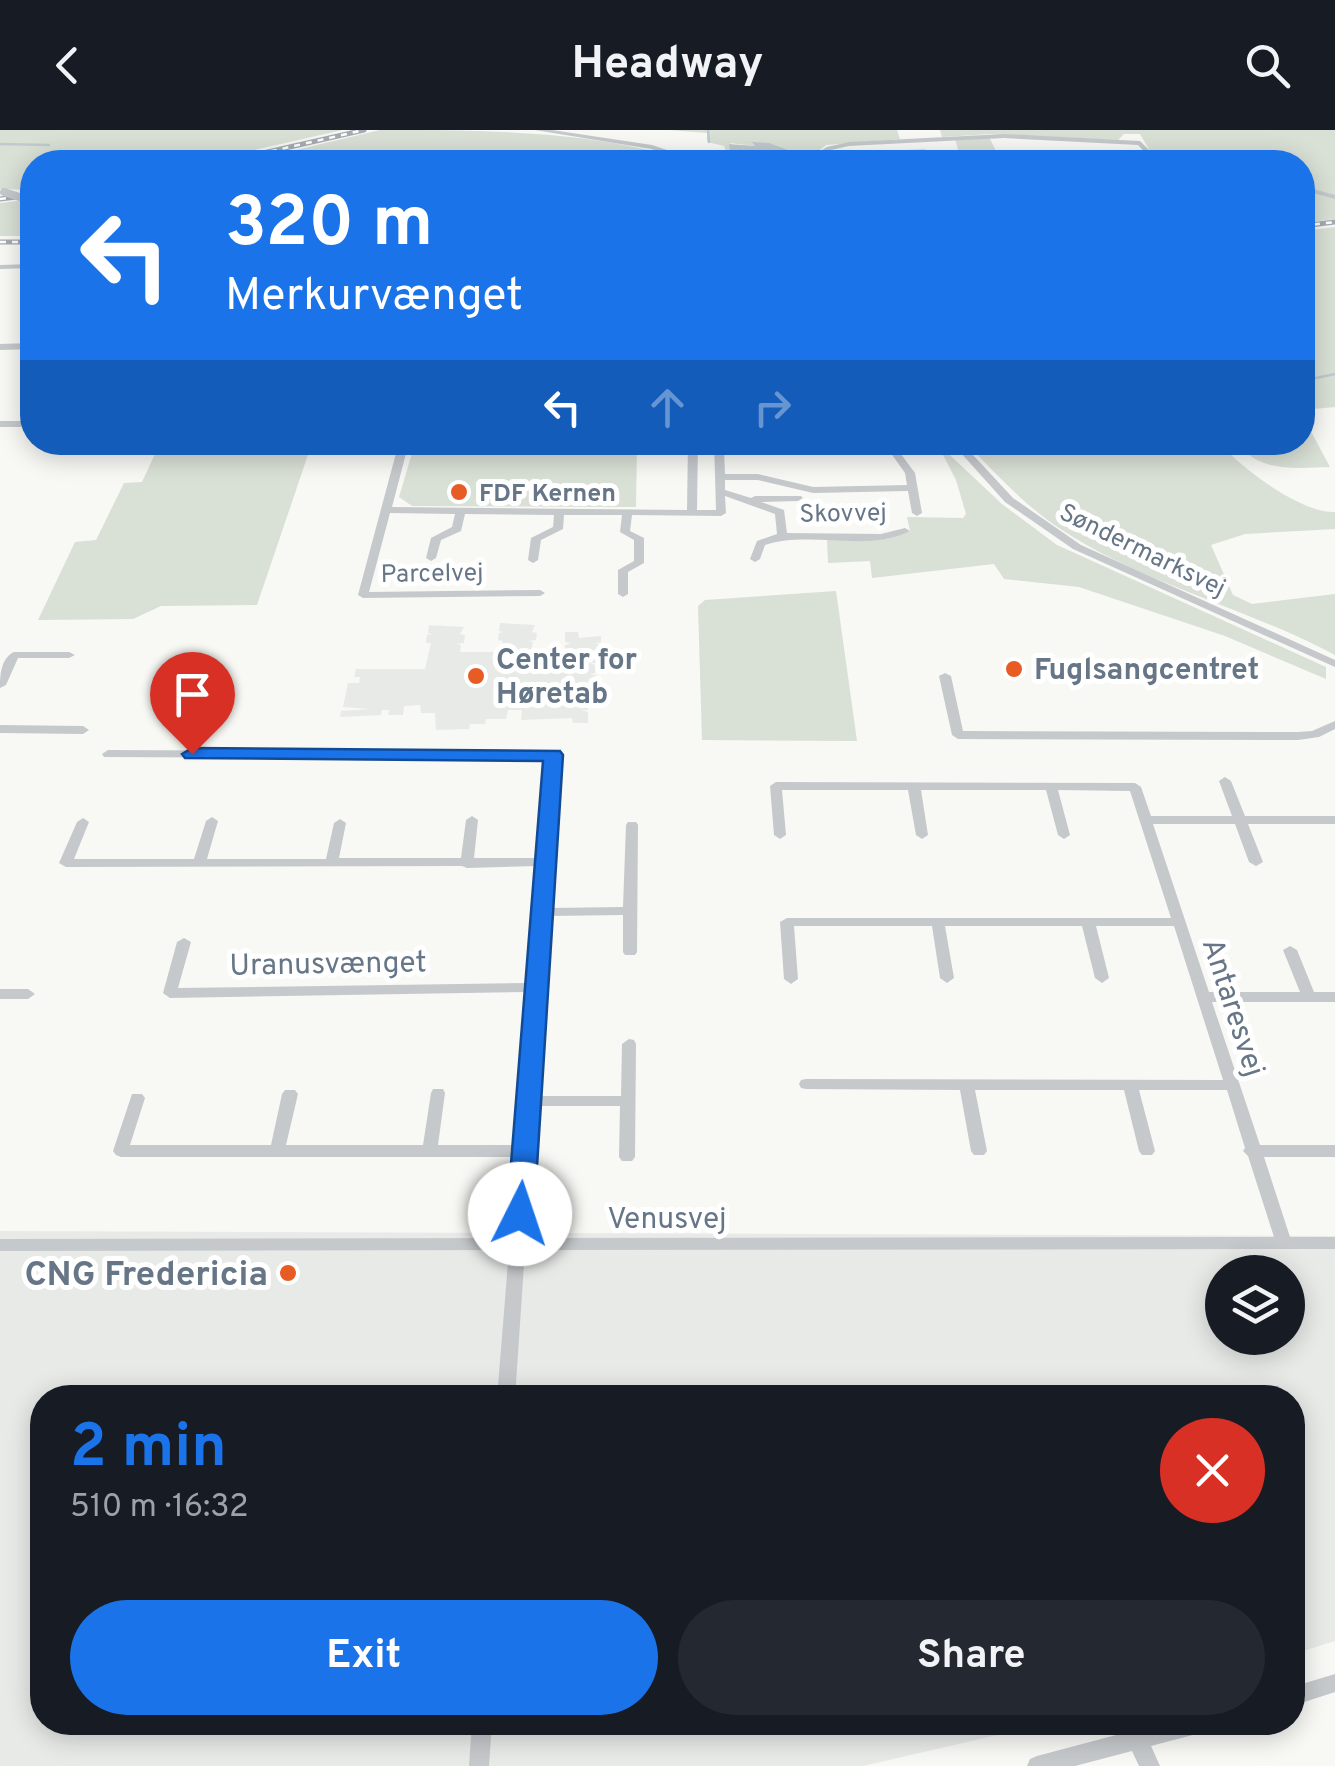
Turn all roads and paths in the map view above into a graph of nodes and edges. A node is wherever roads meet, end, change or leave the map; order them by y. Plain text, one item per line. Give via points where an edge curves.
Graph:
1 (538, 130) edge
2 (662, 150) edge
3 (828, 150) edge
4 (1148, 150) edge
5 (401, 455) edge
6 (693, 455) edge
7 (720, 455) edge
8 (900, 455) edge
9 (967, 455) edge
10 (720, 478) junction
11 (912, 488) junction
12 (720, 491) junction
13 (798, 498) dead end
14 (749, 500) junction
15 (386, 510) junction
16 (461, 511) junction
17 (559, 512) junction
18 (628, 512) junction
19 (692, 512) junction
20 (917, 513) dead end
21 (905, 531) dead end
22 (782, 536) junction
23 (431, 558) dead end
24 (755, 559) dead end
25 (533, 560) dead end
26 (540, 593) dead end
27 (622, 594) dead end
28 (69, 655) dead end
29 (1335, 664) edge
30 (946, 676) dead end
31 (0, 685) edge
32 (1335, 725) edge
33 (0, 728) edge
34 (83, 730) dead end
35 (108, 754) dead end
36 (1225, 781) dead end
37 (914, 786) junction
38 (1051, 787) junction
39 (472, 820) dead end
40 (1145, 820) junction
41 (1240, 820) junction
42 (1335, 820) edge
43 (212, 821) dead end
44 (83, 822) dead end
45 (340, 822) dead end
46 (632, 825) dead end
47 (780, 835) dead end
48 (922, 835) dead end
49 (1064, 836) dead end
50 (198, 862) junction
51 (547, 862) junction
52 (1256, 862) dead end
53 (331, 864) junction
54 (467, 864) junction
55 (630, 911) junction
56 (543, 912) junction
57 (938, 922) junction
58 (1088, 922) junction
59 (1178, 922) junction
60 (184, 942) dead end
61 (1290, 950) dead end
62 (630, 952) dead end
63 (947, 978) dead end
64 (1102, 978) dead end
65 (791, 980) dead end
66 (538, 987) junction
67 (0, 994) edge
68 (28, 994) dead end
69 (1202, 997) junction
70 (1308, 997) junction
71 (1335, 997) edge
72 (629, 1044) dead end
73 (806, 1084) dead end
74 (967, 1084) junction
75 (1130, 1085) junction
76 (1230, 1085) junction
77 (438, 1093) dead end
78 (290, 1094) dead end
79 (137, 1098) dead end
80 (529, 1101) junction
81 (628, 1101) junction
82 (1148, 1150) dead end
83 (525, 1151) junction
84 (978, 1151) dead end
85 (1252, 1151) junction
86 (1335, 1151) edge
87 (277, 1152) junction
88 (430, 1152) junction
89 (627, 1156) dead end
90 (1284, 1243) junction
91 (1335, 1244) edge
92 (0, 1245) edge
93 (518, 1246) junction
94 (507, 1385) edge
95 (1335, 1683) edge
96 (1305, 1693) edge
97 (481, 1735) edge
98 (1159, 1735) edge
99 (1138, 1741) junction
100 (478, 1766) edge
101 (1038, 1766) edge
102 (1150, 1766) edge

1 - 2 street
3 - 4 street via 986,136 1132,142
5 - 15 street, Parcelvej
6 - 19 street
7 - 10 street
8 - 11 street, Skovvej
9 - 29 street, Søndermarksvej via 1009,500 1062,538
10 - 11 street, Skovvej via 813,490
10 - 12 street
11 - 20 street, Skovvej
12 - 14 street, Skovvej
12 - 19 street via 721,512
13 - 14 street, Skovvej
14 - 22 street, Skovvej via 780,512
15 - 16 street
15 - 26 street, Parcelvej via 363,596
16 - 17 street
16 - 23 street via 457,529 436,538
17 - 18 street
17 - 25 street via 558,529 536,538
18 - 19 street
18 - 27 street via 625,532 638,538 638,564 623,570
21 - 22 street, Skovvej
22 - 24 street, Skovvej via 761,542
28 - 31 street via 14,655
30 - 32 street via 958,735 1298,736
33 - 34 street
35 - 51 street via 553,755
36 - 41 street
37 - 38 street
37 - 47 street via 776,786
37 - 48 street
38 - 40 street, Antaresvej via 1134,787
38 - 49 street
39 - 54 street
40 - 41 street
40 - 59 street, Antaresvej
41 - 42 street
41 - 52 street
43 - 50 street
44 - 50 street via 66,863
45 - 53 street
46 - 55 street
50 - 53 street
51 - 54 street
51 - 56 street
53 - 54 street
55 - 56 street
55 - 62 street
56 - 66 street
57 - 58 street
57 - 63 street
57 - 65 street via 787,922
58 - 59 street
58 - 64 street
59 - 69 street, Antaresvej
60 - 66 street, Uranusvænget via 170,992
61 - 70 street
66 - 80 street
67 - 68 street
69 - 70 street
69 - 76 street, Antaresvej
70 - 71 street
72 - 81 street
73 - 74 street
74 - 75 street
74 - 84 street
75 - 76 street
75 - 82 street
76 - 85 street, Antaresvej
77 - 88 street
78 - 87 street
79 - 87 street via 120,1151
80 - 81 street
80 - 83 street
81 - 89 street
83 - 88 street
83 - 93 street
85 - 86 street
85 - 90 street, Antaresvej
87 - 88 street
90 - 91 street, Venusvej
90 - 93 street, Venusvej
92 - 93 street, Venusvej
93 - 94 street
95 - 96 street
97 - 100 street
98 - 99 street
99 - 101 street
99 - 102 street

